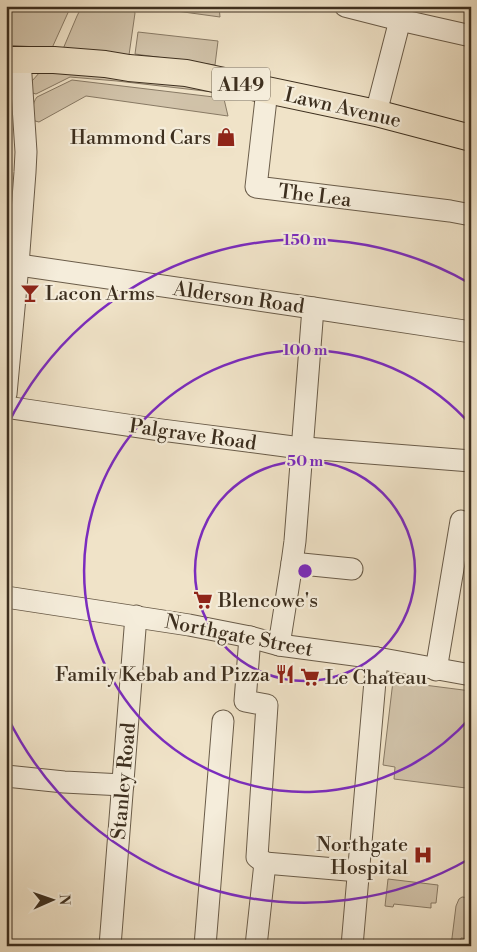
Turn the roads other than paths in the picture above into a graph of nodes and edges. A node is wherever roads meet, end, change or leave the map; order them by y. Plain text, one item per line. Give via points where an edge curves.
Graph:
1 (345, 6) edge
2 (400, 20) junction
3 (471, 36) edge
4 (13, 60) edge
5 (267, 90) junction
6 (376, 113) junction
7 (471, 138) edge
8 (471, 215) edge
9 (12, 264) edge
10 (314, 308) junction
11 (471, 332) edge
12 (6, 394) edge
13 (6, 407) edge
14 (302, 448) junction
15 (471, 461) edge
16 (462, 521) dead end
17 (292, 563) junction
18 (352, 569) dead end
19 (6, 597) edge
20 (136, 616) junction
21 (250, 637) junction
22 (279, 645) junction
23 (377, 658) junction
24 (436, 670) junction
25 (471, 675) edge
26 (222, 721) dead end
27 (6, 776) edge
28 (122, 785) junction
29 (265, 863) junction
30 (359, 871) junction
31 (110, 946) edge
32 (205, 946) edge
33 (256, 946) edge
34 (352, 946) edge

1 - 2 street
2 - 3 street
2 - 6 street
4 - 5 main road, Lawn Avenue / A149 via 54,60 186,73
4 - 9 street via 26,152
5 - 6 main road, Lawn Avenue / A149
5 - 8 street, The Lea via 256,187
6 - 7 main road, Lawn Avenue / A149
9 - 10 street, Alderson Road
9 - 12 street
10 - 11 street, Alderson Road
10 - 14 street
13 - 14 street, Palgrave Road
14 - 15 street, Palgrave Road
14 - 17 street
16 - 24 street
17 - 18 street
17 - 22 street
19 - 20 street, Northgate Street
20 - 21 street, Northgate Street
20 - 28 street, Stanley Road
21 - 22 street, Northgate Street
21 - 29 street via 245,702 267,705 258,857
22 - 23 street, Northgate Street
23 - 24 street, Northgate Street
23 - 30 street
24 - 25 street, Northgate Street
26 - 32 street
27 - 28 street
28 - 31 street, Stanley Road
29 - 30 street
29 - 33 street
30 - 34 street

